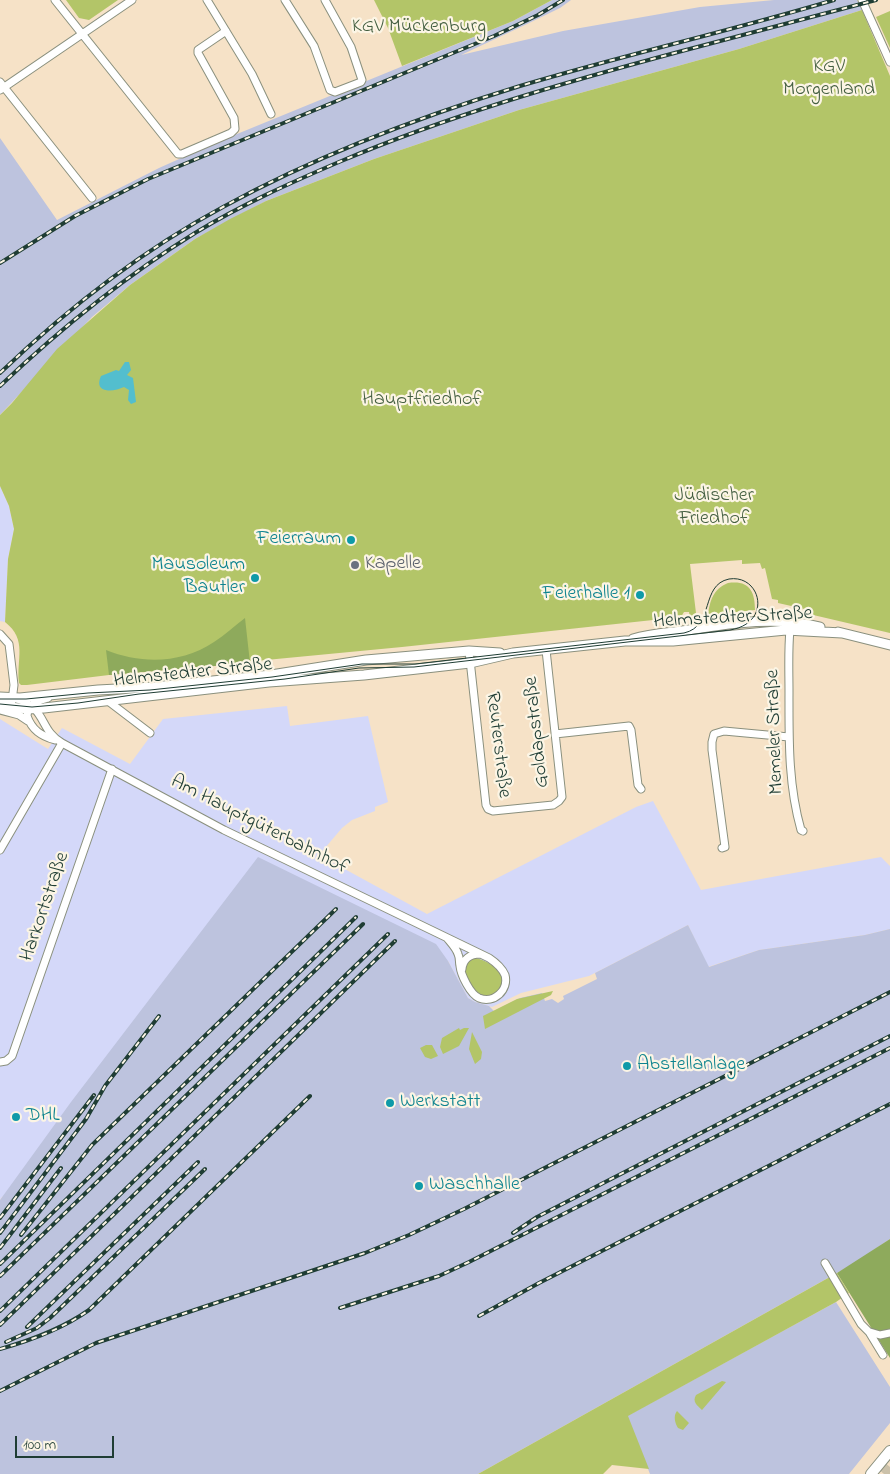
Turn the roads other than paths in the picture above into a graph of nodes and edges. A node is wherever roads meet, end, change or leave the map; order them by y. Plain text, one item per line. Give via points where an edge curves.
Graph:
1 (55, 0) edge
2 (132, 0) edge
3 (207, 0) edge
4 (285, 0) edge
5 (326, 0) edge
6 (862, 0) edge
7 (226, 32) junction
8 (82, 34) junction
9 (890, 62) edge
10 (1, 87) edge
11 (271, 114) dead end
12 (92, 198) dead end
13 (771, 621) junction
14 (822, 628) junction
15 (788, 630) junction
16 (842, 633) junction
17 (0, 634) edge
18 (625, 641) junction
19 (890, 645) edge
20 (546, 650) junction
21 (469, 651) junction
22 (513, 654) junction
23 (390, 658) junction
24 (470, 663) junction
25 (391, 672) junction
26 (60, 694) junction
27 (0, 697) edge
28 (14, 698) junction
29 (108, 701) junction
30 (0, 704) edge
31 (55, 707) junction
32 (32, 708) junction
33 (0, 710) edge
34 (30, 723) junction
35 (45, 724) junction
36 (150, 733) dead end
37 (555, 734) junction
38 (789, 737) junction
39 (60, 742) junction
40 (112, 769) junction
41 (641, 789) dead end
42 (522, 808) joint
43 (803, 831) dead end
44 (722, 848) dead end
45 (0, 850) edge
46 (447, 938) junction
47 (483, 955) junction
48 (462, 973) junction
49 (0, 1062) edge
50 (826, 1263) dead end
51 (869, 1332) junction
52 (890, 1333) edge
53 (882, 1355) dead end
54 (890, 1451) edge
55 (871, 1474) edge

1 - 8 street
2 - 8 street
3 - 7 street
4 - 5 street via 314,46 330,90 335,92 362,80 351,47
6 - 9 street
7 - 8 street via 198,50 198,54 234,118 235,129 182,154 178,154
7 - 11 street via 252,74
8 - 10 street
10 - 12 street
13 - 14 main road, Helmstedter Straße
13 - 15 main road
13 - 18 main road, Helmstedter Straße via 703,627
14 - 15 main road via 801,626
14 - 16 main road, Helmstedter Straße
15 - 16 main road, Helmstedter Straße
15 - 18 main road, Helmstedter Straße via 673,642
15 - 38 street, Memeler Straße
16 - 19 main road, Helmstedter Straße
17 - 28 street via 9,644
18 - 20 main road, Helmstedter Straße
20 - 22 main road, Helmstedter Straße
20 - 37 street, Goldapstraße
21 - 22 main road, Helmstedter Straße
21 - 23 main road, Helmstedter Straße
21 - 24 street, Reuterstraße
22 - 24 main road, Helmstedter Straße
23 - 25 main road
23 - 26 main road, Helmstedter Straße via 262,676
24 - 25 main road, Helmstedter Straße
24 - 42 street, Reuterstraße via 486,805 493,811
25 - 29 main road, Helmstedter Straße
26 - 28 main road, Helmstedter Straße
26 - 32 street
27 - 28 main road, Helmstedter Straße
28 - 30 street, Helmstedter Straße
28 - 32 street
29 - 31 main road, Helmstedter Straße
29 - 36 street
30 - 32 main road, Helmstedter Straße
31 - 32 main road, Helmstedter Straße
31 - 35 street via 49,711
32 - 34 street via 27,716
32 - 35 street, Am Hauptgüterbahnhof
33 - 34 street via 19,715
34 - 39 street, Am Hauptgüterbahnhof via 42,735
35 - 39 street, Am Hauptgüterbahnhof
37 - 41 street via 629,726
37 - 42 street, Goldapstraße via 562,797 553,805
38 - 43 street, Memeler Straße via 793,793
38 - 44 street via 724,731 714,734 712,750 725,847
39 - 40 street, Am Hauptgüterbahnhof
39 - 45 street
40 - 46 street, Am Hauptgüterbahnhof via 224,830
40 - 49 street, Harkortstraße via 12,1056 6,1062
46 - 47 street, Am Hauptgüterbahnhof
46 - 48 street, Am Hauptgüterbahnhof via 458,954
47 - 48 street via 468,957 462,964
47 - 48 street, Am Hauptgüterbahnhof via 504,973 505,984 499,995 488,1000 477,997
50 - 51 street
51 - 52 street
51 - 53 street
54 - 55 highway

